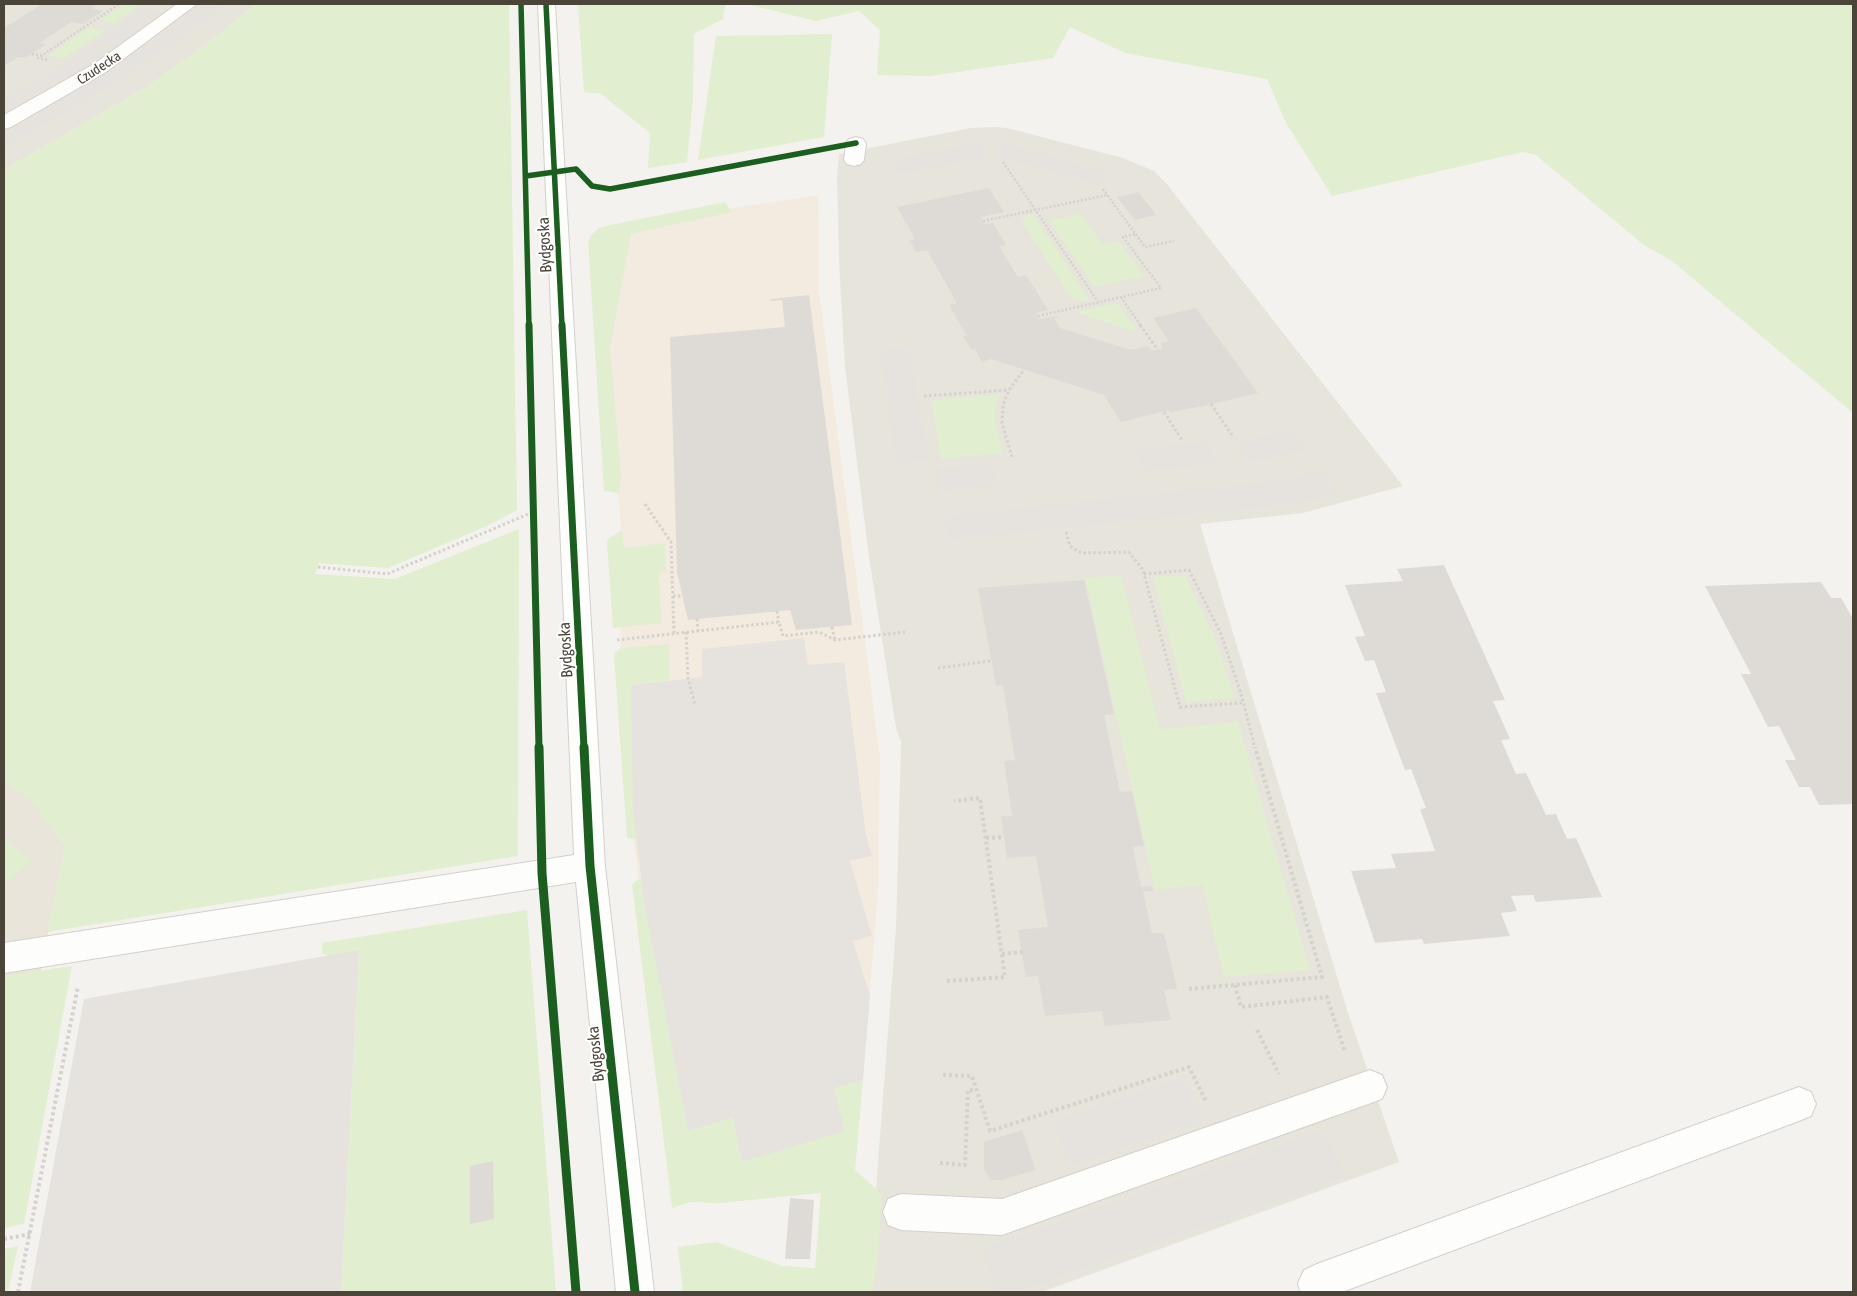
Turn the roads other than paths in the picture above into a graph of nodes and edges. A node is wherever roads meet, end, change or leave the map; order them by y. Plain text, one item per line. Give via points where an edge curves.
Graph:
1 (188, 4) edge
2 (546, 4) edge
3 (4, 124) edge
4 (590, 866) junction
5 (4, 958) edge
6 (1359, 1075) road end
7 (1799, 1104) dead end
8 (901, 1212) dead end
9 (635, 1292) edge
10 (1319, 1292) edge

1 - 3 street, Czudecka via 100,68
2 - 4 street, Bydgoska
4 - 5 street
4 - 9 street, Bydgoska
6 - 8 street via 1223,1138 1002,1217
7 - 10 street via 1318,1283

